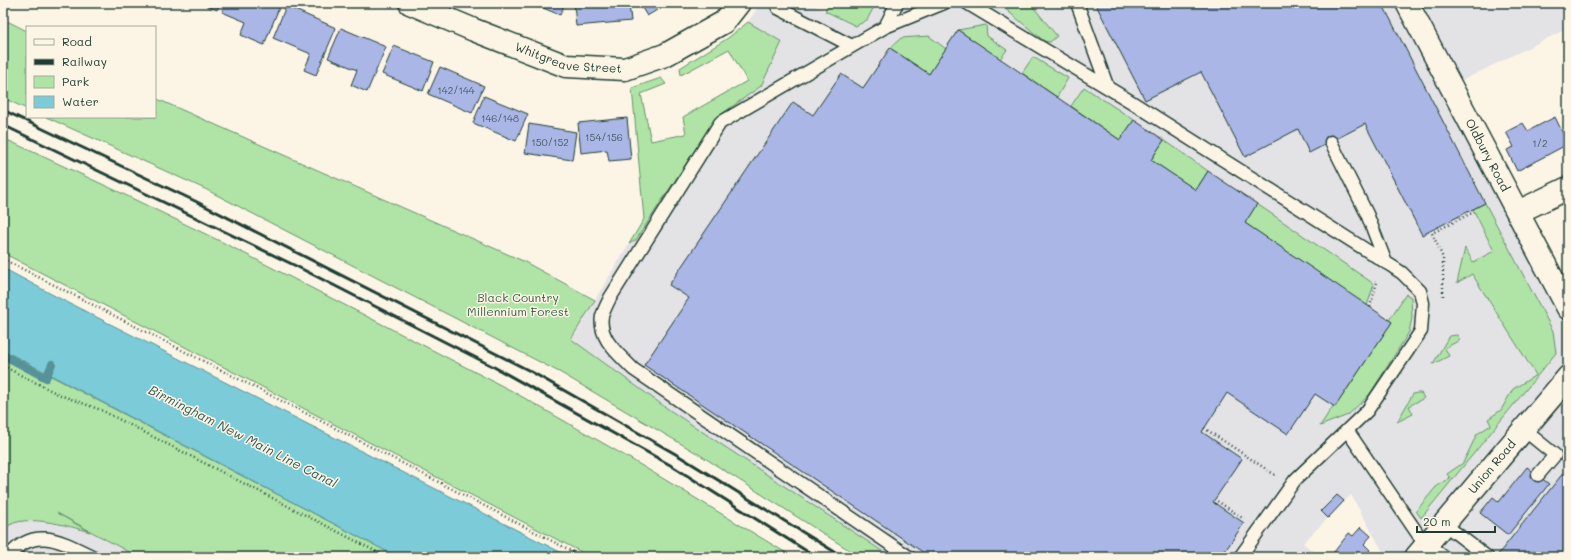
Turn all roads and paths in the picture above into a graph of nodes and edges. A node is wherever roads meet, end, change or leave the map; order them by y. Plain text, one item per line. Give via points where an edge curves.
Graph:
1 (410, 3) edge
2 (739, 3) edge
3 (897, 3) edge
4 (944, 3) edge
5 (967, 3) edge
6 (1077, 3) edge
7 (1407, 3) edge
8 (778, 8) dead end
9 (884, 27) junction
10 (852, 46) junction
11 (1108, 88) junction
12 (1331, 142) dead end
13 (1568, 188) edge
14 (1518, 212) junction
15 (3, 258) edge
16 (1386, 263) junction
17 (1568, 308) edge
18 (3, 366) edge
19 (1568, 377) edge
20 (1204, 428) dead end
21 (1523, 429) junction
22 (1347, 430) junction
23 (1538, 475) dead end
24 (1278, 477) dead end
25 (1215, 504) dead end
26 (1248, 522) dead end
27 (1444, 524) junction
28 (1423, 549) edge
29 (8, 557) edge
30 (94, 557) edge
31 (387, 557) edge
32 (583, 557) edge
33 (909, 557) edge
34 (1240, 557) edge
35 (1444, 557) edge
36 (1487, 557) edge

1 - 2 street, Whitgreave Street via 566,66 625,69 665,55 724,22
3 - 9 lane
4 - 9 lane
5 - 11 lane
6 - 11 lane
7 - 14 street, Oldbury Road
8 - 10 lane
9 - 10 lane
10 - 33 lane via 720,123 610,298 602,316 602,330 608,342 633,369
11 - 16 lane
12 - 16 lane via 1367,214
13 - 14 street
14 - 17 street, Oldbury Road
15 - 32 path
16 - 22 lane via 1402,273 1420,291 1423,303 1421,331 1367,411
18 - 31 path via 60,395 100,410
19 - 21 street, Union Road
20 - 24 path
21 - 23 lane via 1555,454
21 - 27 street, Union Road
22 - 28 lane
22 - 34 lane via 1295,480
25 - 26 path via 1217,501
27 - 28 street, Union Road
27 - 36 lane
28 - 35 lane
29 - 30 lane via 22,542 41,537 64,542

